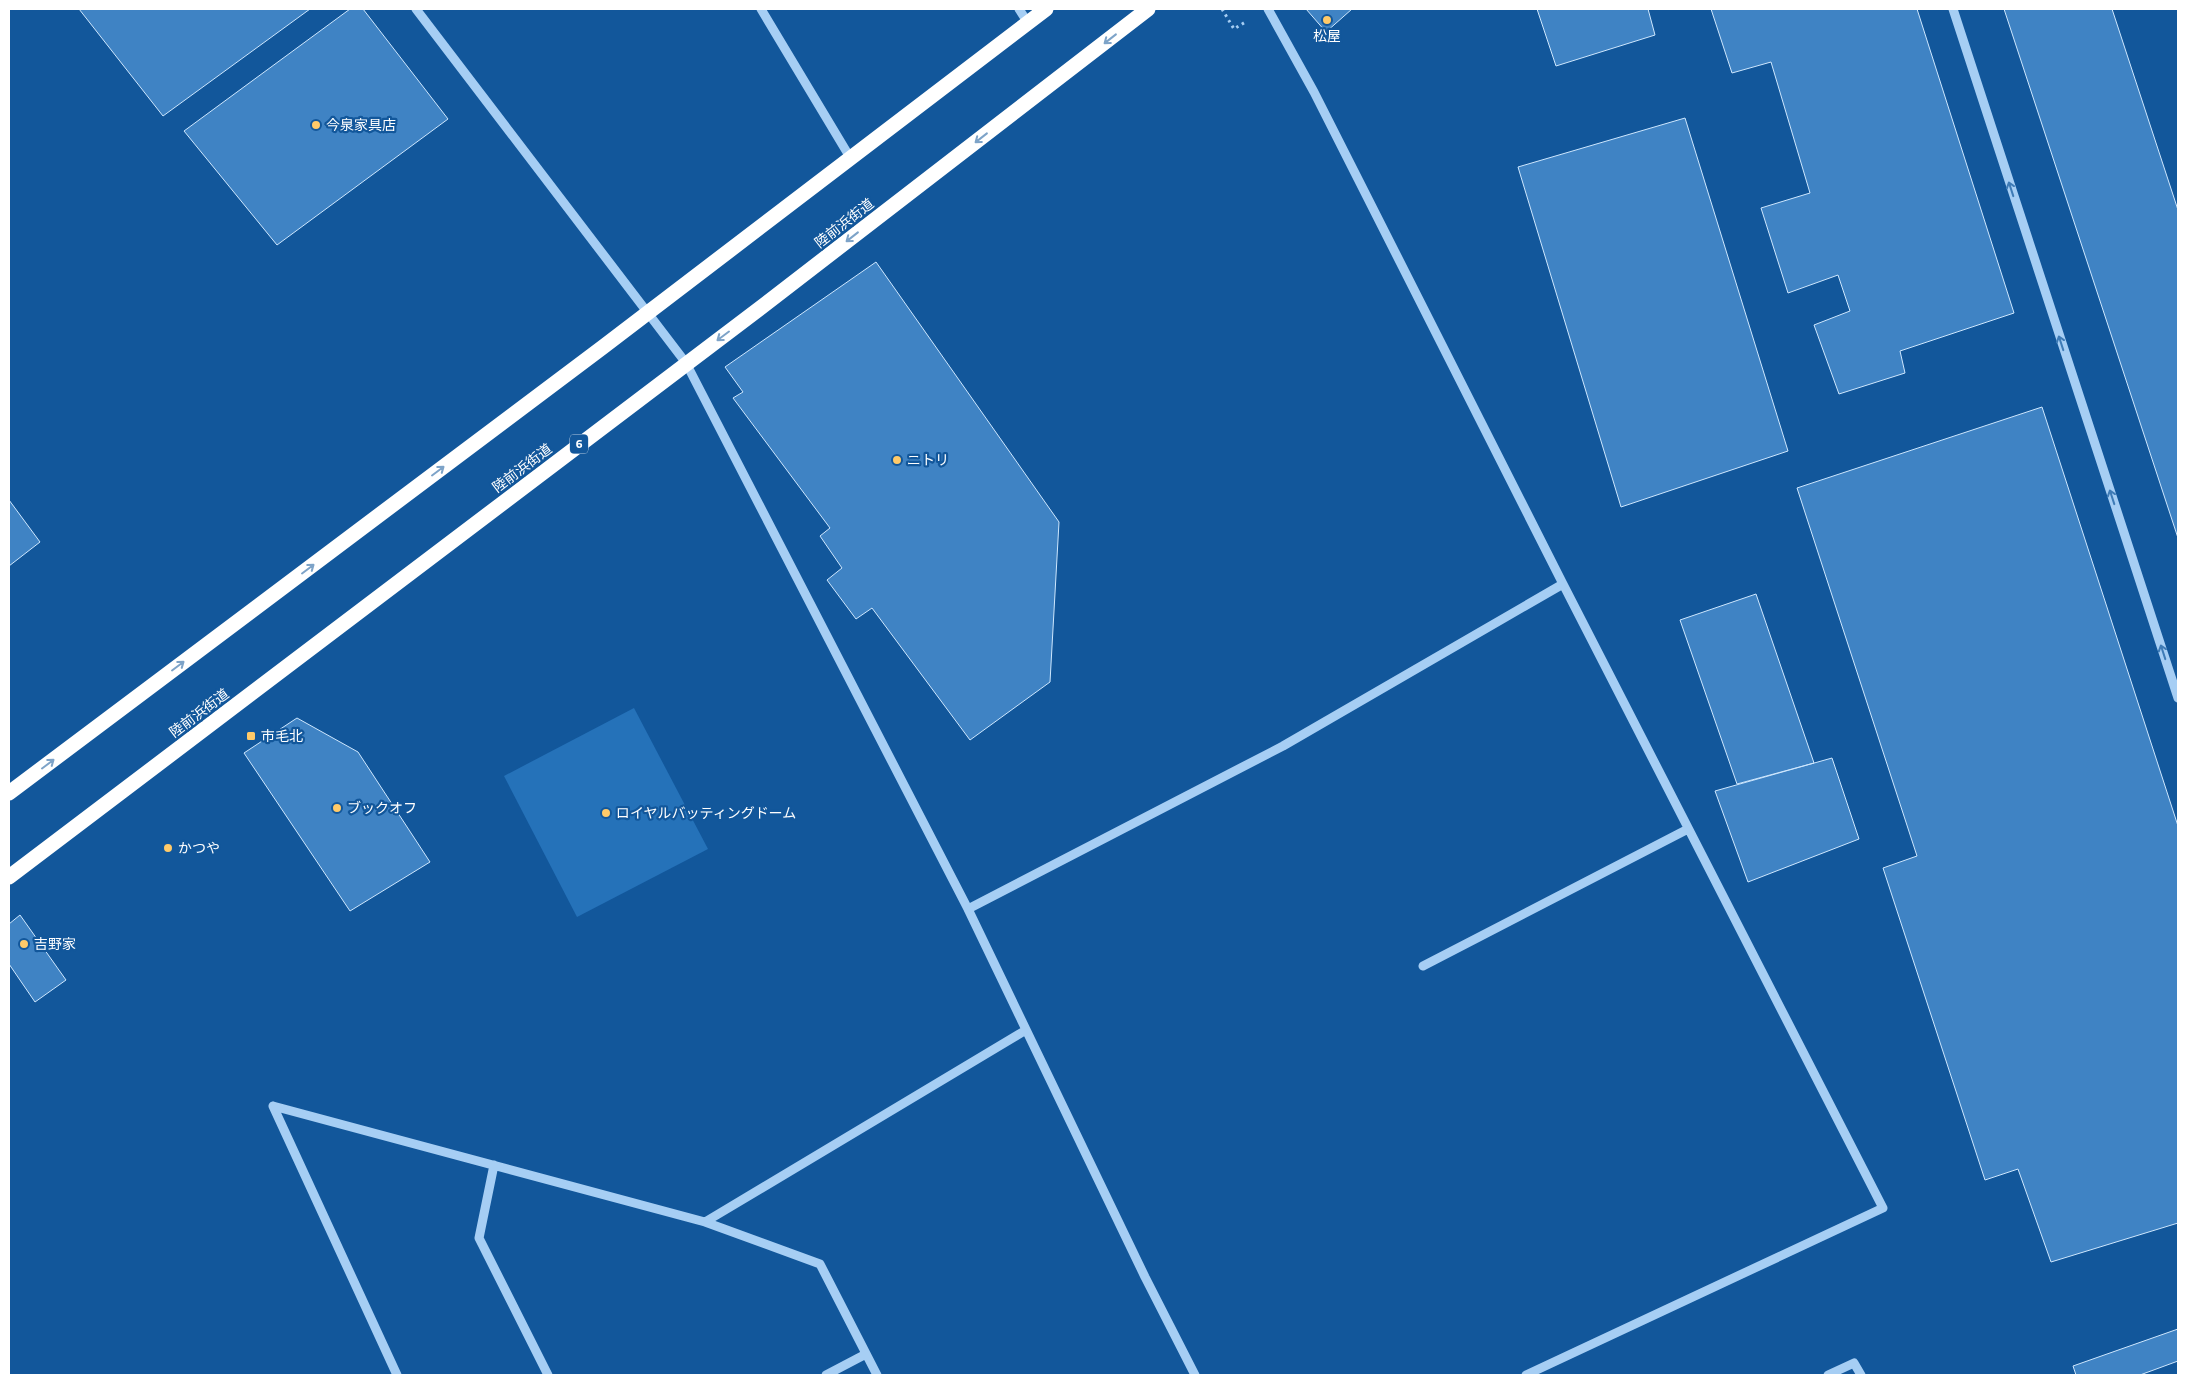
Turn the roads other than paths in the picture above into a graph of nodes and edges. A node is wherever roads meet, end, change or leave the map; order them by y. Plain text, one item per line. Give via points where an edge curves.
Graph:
1 (416, 9) edge
2 (761, 9) edge
3 (1019, 9) edge
4 (1046, 9) edge
5 (1148, 9) edge
6 (1268, 9) edge
7 (1953, 9) edge
8 (1028, 23) junction
9 (851, 159) junction
10 (647, 313) junction
11 (686, 363) junction
12 (1562, 584) junction
13 (2178, 698) edge
14 (9, 793) edge
15 (1688, 829) junction
16 (9, 878) edge
17 (968, 909) junction
18 (1423, 966) dead end
19 (1026, 1030) junction
20 (494, 1166) junction
21 (705, 1222) junction
22 (866, 1354) junction
23 (397, 1375) edge
24 (548, 1375) edge
25 (826, 1375) edge
26 (876, 1375) edge
27 (1195, 1375) edge
28 (1526, 1375) edge
29 (1828, 1375) edge
30 (1860, 1375) edge

1 - 10 street
2 - 9 street
3 - 8 street
4 - 8 highway
5 -> 11 highway, 陸前浜街道 / 6
6 - 12 street via 1314,92
13 -> 7 street
8 - 9 highway
9 - 10 highway
10 - 11 street
14 -> 10 highway
11 - 16 highway, 陸前浜街道 / 6
11 - 17 street
12 - 15 street
12 - 17 street via 1284,746
15 - 18 street
15 - 28 street via 1884,1208
17 - 19 street
19 - 21 street
19 - 27 street
20 - 21 street
20 - 23 street via 273,1106
20 - 24 street via 479,1238
21 - 22 street via 820,1264
22 - 25 street
22 - 26 street
29 - 30 street via 1854,1363

